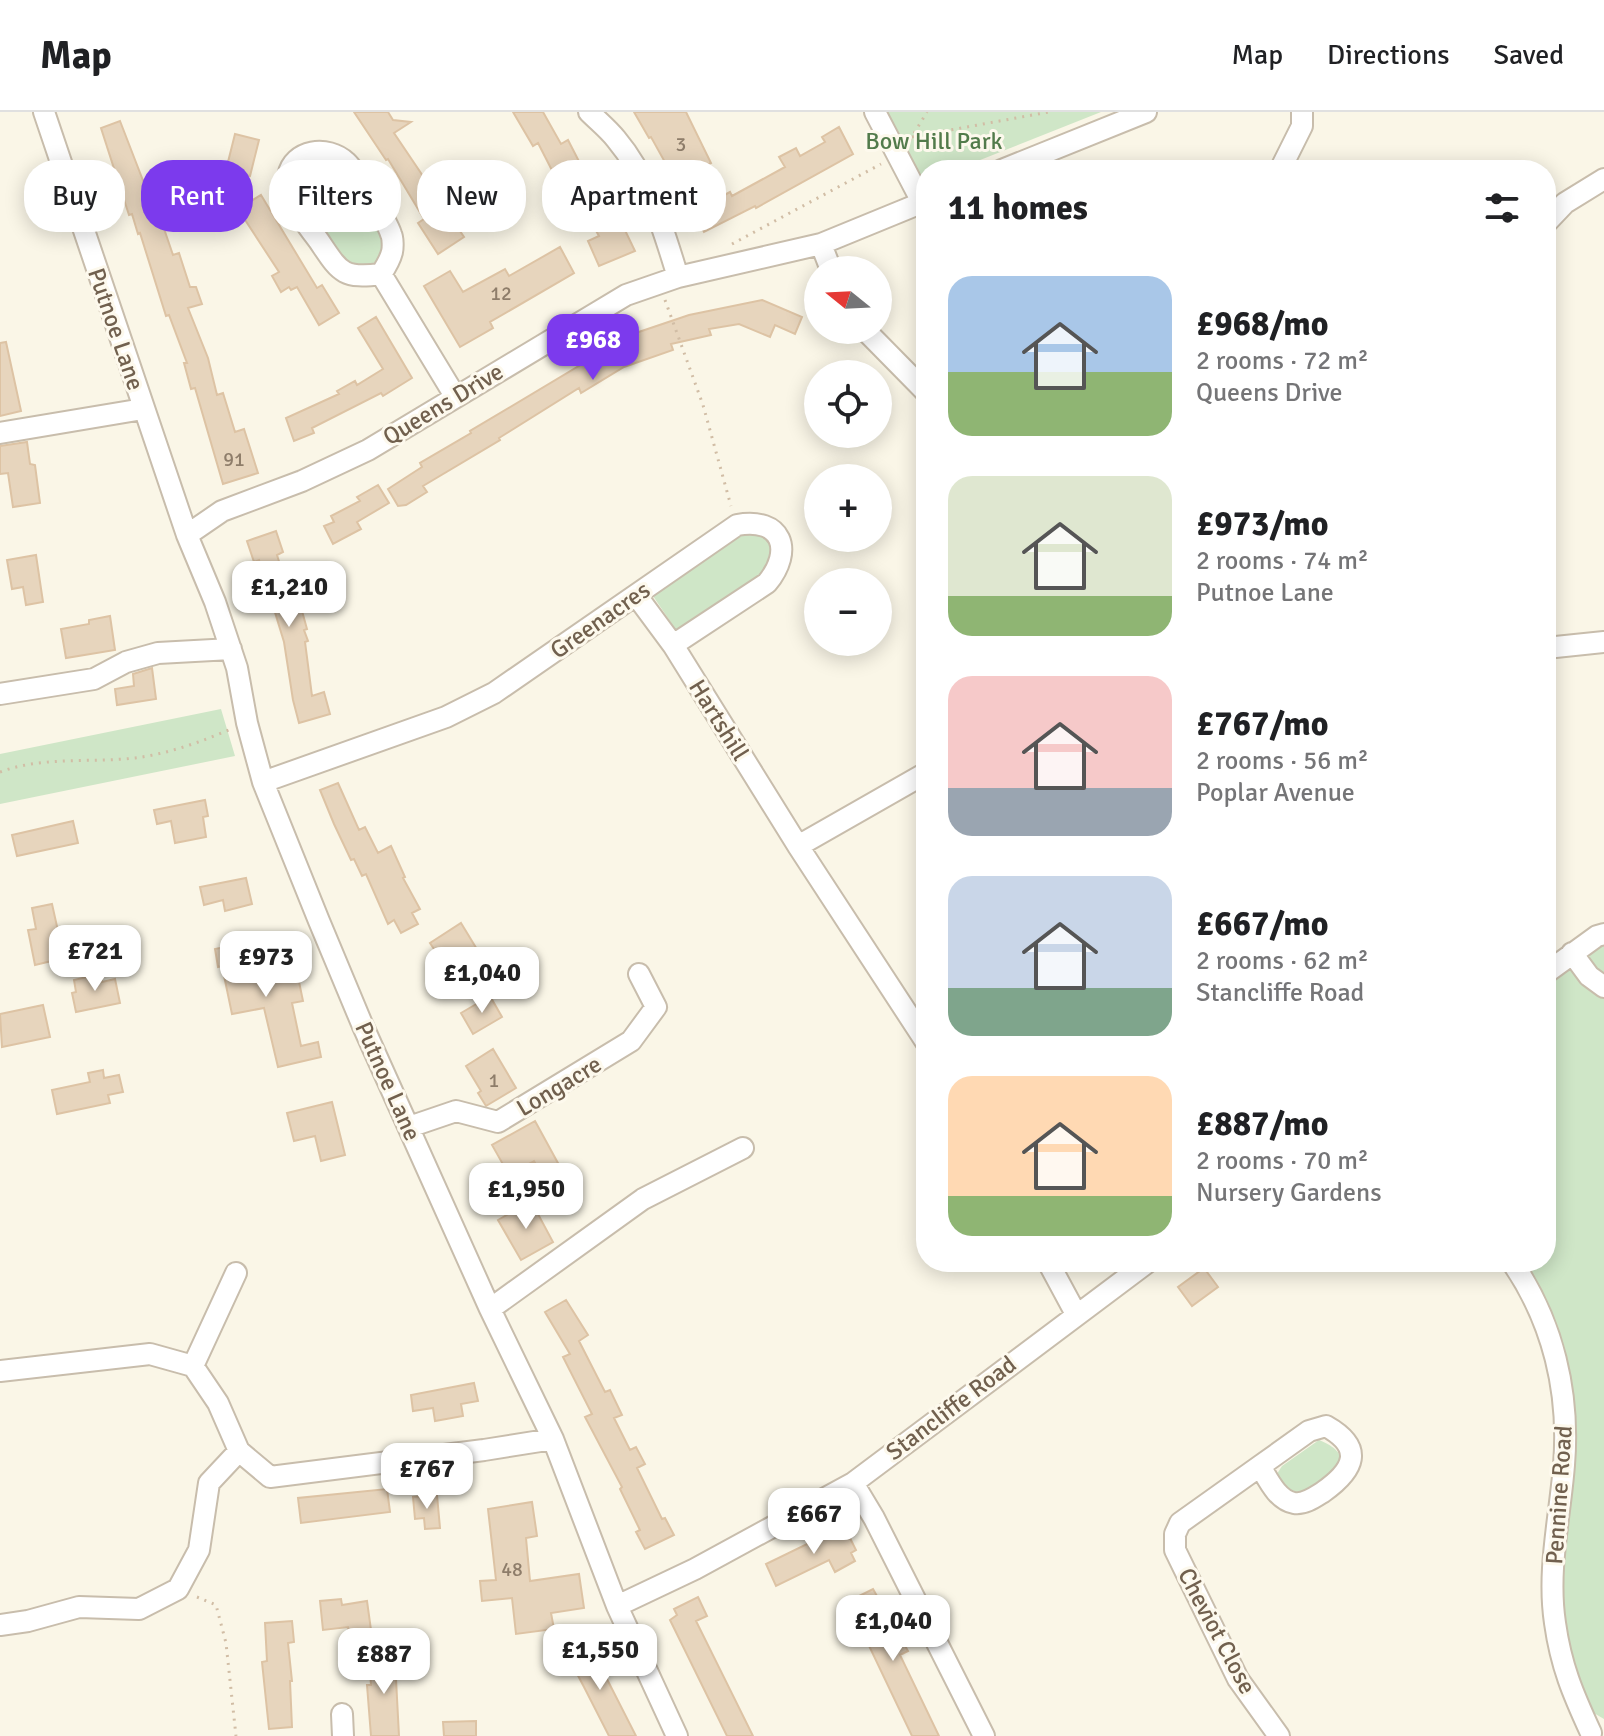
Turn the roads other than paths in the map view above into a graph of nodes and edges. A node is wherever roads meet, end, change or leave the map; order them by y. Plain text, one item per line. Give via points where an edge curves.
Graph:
1 (44, 112) edge
2 (589, 112) edge
3 (875, 112) edge
4 (1146, 112) edge
5 (1302, 112) edge
6 (1027, 160) edge
7 (1286, 160) edge
8 (1604, 179) edge
9 (916, 187) edge
10 (916, 205) edge
11 (1556, 212) edge
12 (821, 244) junction
13 (826, 256) edge
14 (381, 274) junction
15 (669, 280) junction
16 (879, 344) edge
17 (916, 382) edge
18 (455, 396) junction
19 (143, 409) junction
20 (0, 433) edge
21 (187, 535) junction
22 (636, 595) junction
23 (1604, 642) edge
24 (673, 645) junction
25 (1556, 647) edge
26 (231, 649) junction
27 (0, 694) edge
28 (916, 780) edge
29 (263, 782) junction
30 (798, 846) junction
31 (1604, 934) edge
32 (1572, 953) junction
33 (1556, 965) edge
34 (639, 974) dead end
35 (1604, 987) edge
36 (916, 1027) edge
37 (409, 1127) junction
38 (743, 1148) dead end
39 (1053, 1272) edge
40 (1134, 1272) edge
41 (1518, 1272) edge
42 (236, 1273) dead end
43 (490, 1309) junction
44 (1076, 1314) junction
45 (193, 1366) junction
46 (0, 1371) edge
47 (553, 1439) junction
48 (239, 1451) junction
49 (1260, 1466) dead end
50 (853, 1483) junction
51 (617, 1606) junction
52 (0, 1625) edge
53 (342, 1714) dead end
54 (1593, 1732) edge
55 (343, 1736) edge
56 (677, 1736) edge
57 (984, 1736) edge
58 (1279, 1736) edge

1 - 19 street, Putnoe Lane
2 - 15 street via 616,139 654,203
3 - 9 street
4 - 6 street
5 - 7 street via 1299,136
8 - 11 street
10 - 12 street, Queens Drive
12 - 13 street
12 - 15 street, Queens Drive
14 - 14 street via 346,274 333,261 293,203 287,176 295,160 309,152 327,152 346,161 392,235 392,252
14 - 18 street
15 - 18 street, Queens Drive via 626,295
16 - 17 street
18 - 21 street, Queens Drive via 368,450 222,511
19 - 20 street, Putnoe Lane
19 - 21 street, Putnoe Lane
21 - 26 street, Putnoe Lane
22 - 24 street, Hartshill
22 - 24 street, Greenacres via 737,525 764,525 779,537 783,554 767,583
22 - 29 street, Greenacres via 494,693 446,717
23 - 25 street
24 - 30 street, Hartshill
26 - 27 street via 158,653 94,679
26 - 29 street, Putnoe Lane
28 - 30 street
29 - 37 street, Putnoe Lane
30 - 36 street, Hartshill
31 - 32 street
32 - 33 street
32 - 35 street
34 - 37 street, Longacre via 656,1007 631,1041 498,1122 456,1111
37 - 43 street, Putnoe Lane
38 - 43 street via 643,1199
39 - 44 street
40 - 44 street, Stancliffe Road
41 - 54 street, Pennine Road via 1540,1309 1558,1363 1565,1413 1553,1557 1554,1621 1565,1675
42 - 45 street
43 - 47 street, Putnoe Lane
44 - 50 street, Stancliffe Road
45 - 46 street via 150,1354
45 - 48 street via 218,1403
47 - 48 street via 270,1477
47 - 51 street, Putnoe Lane
48 - 52 street via 209,1483 199,1550 178,1589 139,1609 79,1607
49 - 58 street, Cheviot Close via 1180,1523 1175,1550 1238,1679
50 - 51 street, Stancliffe Road
50 - 57 street
51 - 56 street, Putnoe Lane
53 - 55 street

